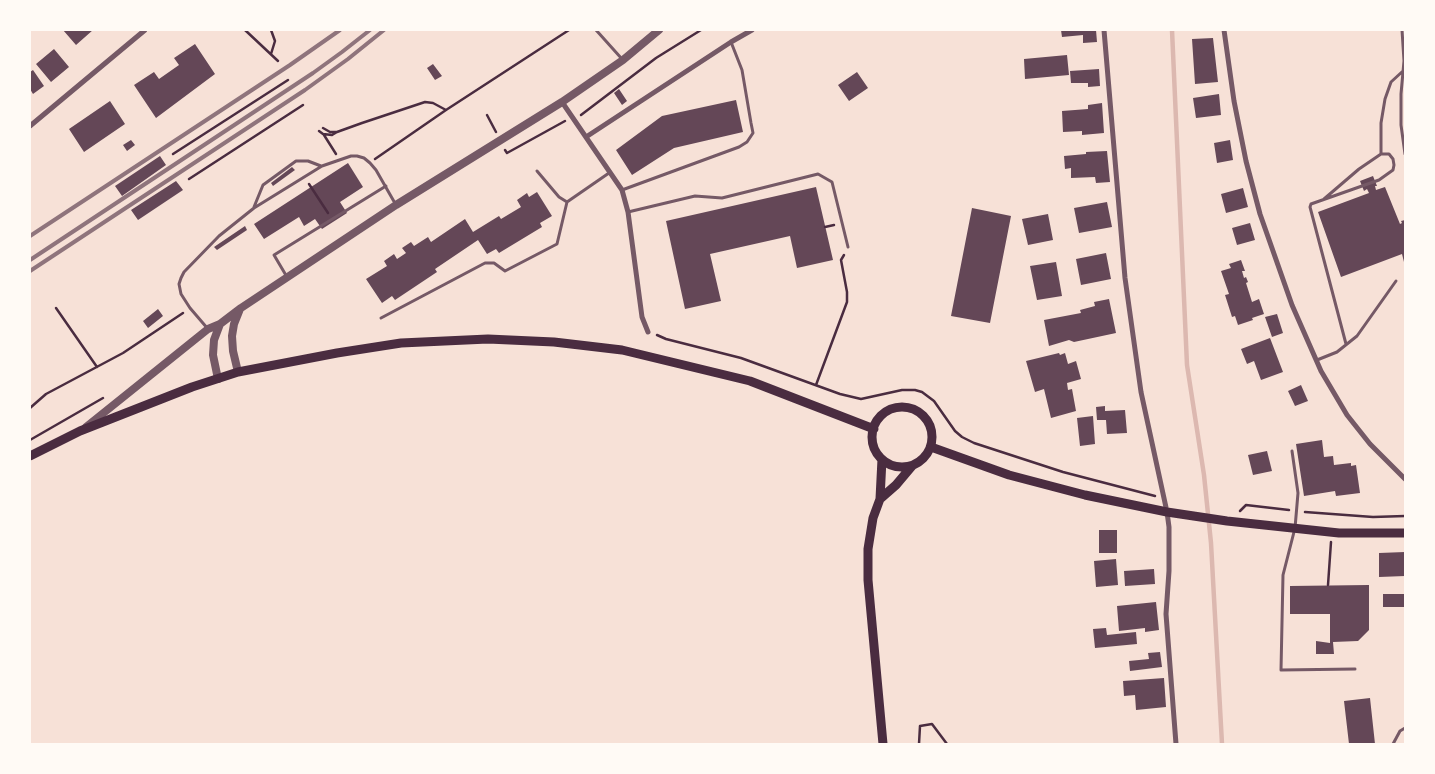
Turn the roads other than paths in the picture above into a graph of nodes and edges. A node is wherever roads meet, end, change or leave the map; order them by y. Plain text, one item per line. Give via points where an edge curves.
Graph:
1 (145, 30) edge
2 (596, 30) edge
3 (659, 30) edge
4 (752, 30) edge
5 (1104, 30) edge
6 (1224, 30) edge
7 (1402, 30) edge
8 (731, 42) junction
9 (623, 60) junction
10 (1404, 72) edge
11 (562, 102) junction
12 (30, 126) edge
13 (586, 137) junction
14 (1381, 154) junction
15 (1405, 154) edge
16 (322, 166) junction
17 (537, 171) dead end
18 (609, 173) junction
19 (386, 186) junction
20 (622, 190) junction
21 (1324, 199) junction
22 (567, 202) junction
23 (396, 205) junction
24 (254, 208) junction
25 (628, 212) junction
26 (848, 247) road end
27 (288, 277) junction
28 (1396, 281) dead end
29 (241, 308) junction
30 (382, 318) dead end
31 (220, 324) junction
32 (208, 329) junction
33 (648, 332) road end
34 (1346, 344) junction
35 (1316, 360) junction
36 (238, 372) junction
37 (218, 379) junction
38 (874, 429) junction
39 (80, 431) junction
40 (931, 447) junction
41 (1292, 451) dead end
42 (30, 456) edge
43 (882, 459) junction
44 (912, 466) junction
45 (1405, 479) edge
46 (880, 499) junction
47 (1167, 512) junction
48 (1295, 528) junction
49 (1405, 533) edge
50 (1355, 669) dead end
51 (1405, 728) edge
52 (882, 744) edge
53 (1176, 744) edge
54 (1393, 744) edge

1 - 12 street
2 - 9 lane
3 - 9 street
4 - 8 street
5 - 47 street via 1125,278 1140,392
6 - 35 street via 1234,101 1260,214 1292,305
7 - 10 lane
8 - 13 street
8 - 20 lane via 742,70 753,133 747,142
9 - 11 street
10 - 14 lane via 1391,82 1385,99
10 - 15 lane via 1401,125
11 - 13 street
11 - 23 street
13 - 18 street
14 - 21 lane
14 - 21 lane via 1389,154 1393,159 1393,170 1388,175
16 - 19 lane via 350,156 364,158
16 - 24 lane
16 - 24 lane via 296,161 263,185
17 - 22 lane via 559,198
18 - 20 street
18 - 22 lane
19 - 23 lane
19 - 27 lane via 274,255
20 - 25 street
21 - 34 lane via 1312,204 1310,211
22 - 30 lane via 557,244 505,271 494,263 485,264
23 - 27 street
24 - 32 lane via 219,236 184,272 181,294
25 - 26 lane via 695,196 722,198 818,174 832,182
25 - 33 street via 642,317
27 - 29 street
28 - 34 lane via 1357,336
29 - 31 street
29 - 36 street via 232,336
31 - 32 street
31 - 37 street via 213,355
32 - 39 street
34 - 35 lane via 1337,352
35 - 45 street via 1346,415
36 - 37 main road
36 - 38 main road via 401,344 488,339 554,342 622,350 750,381
37 - 39 main road
38 - 40 main road via 878,420 893,409 911,409 920,413 931,428
38 - 43 main road via 874,448
39 - 42 main road
40 - 44 main road via 927,455
40 - 47 main road via 1009,475
41 - 48 lane via 1298,493
43 - 44 main road via 894,466
43 - 46 main road
44 - 46 main road
46 - 52 main road via 868,549 868,580
47 - 48 main road
47 - 53 street via 1169,571 1166,614
48 - 49 main road via 1339,533
48 - 50 lane via 1283,575 1281,670
51 - 54 lane

